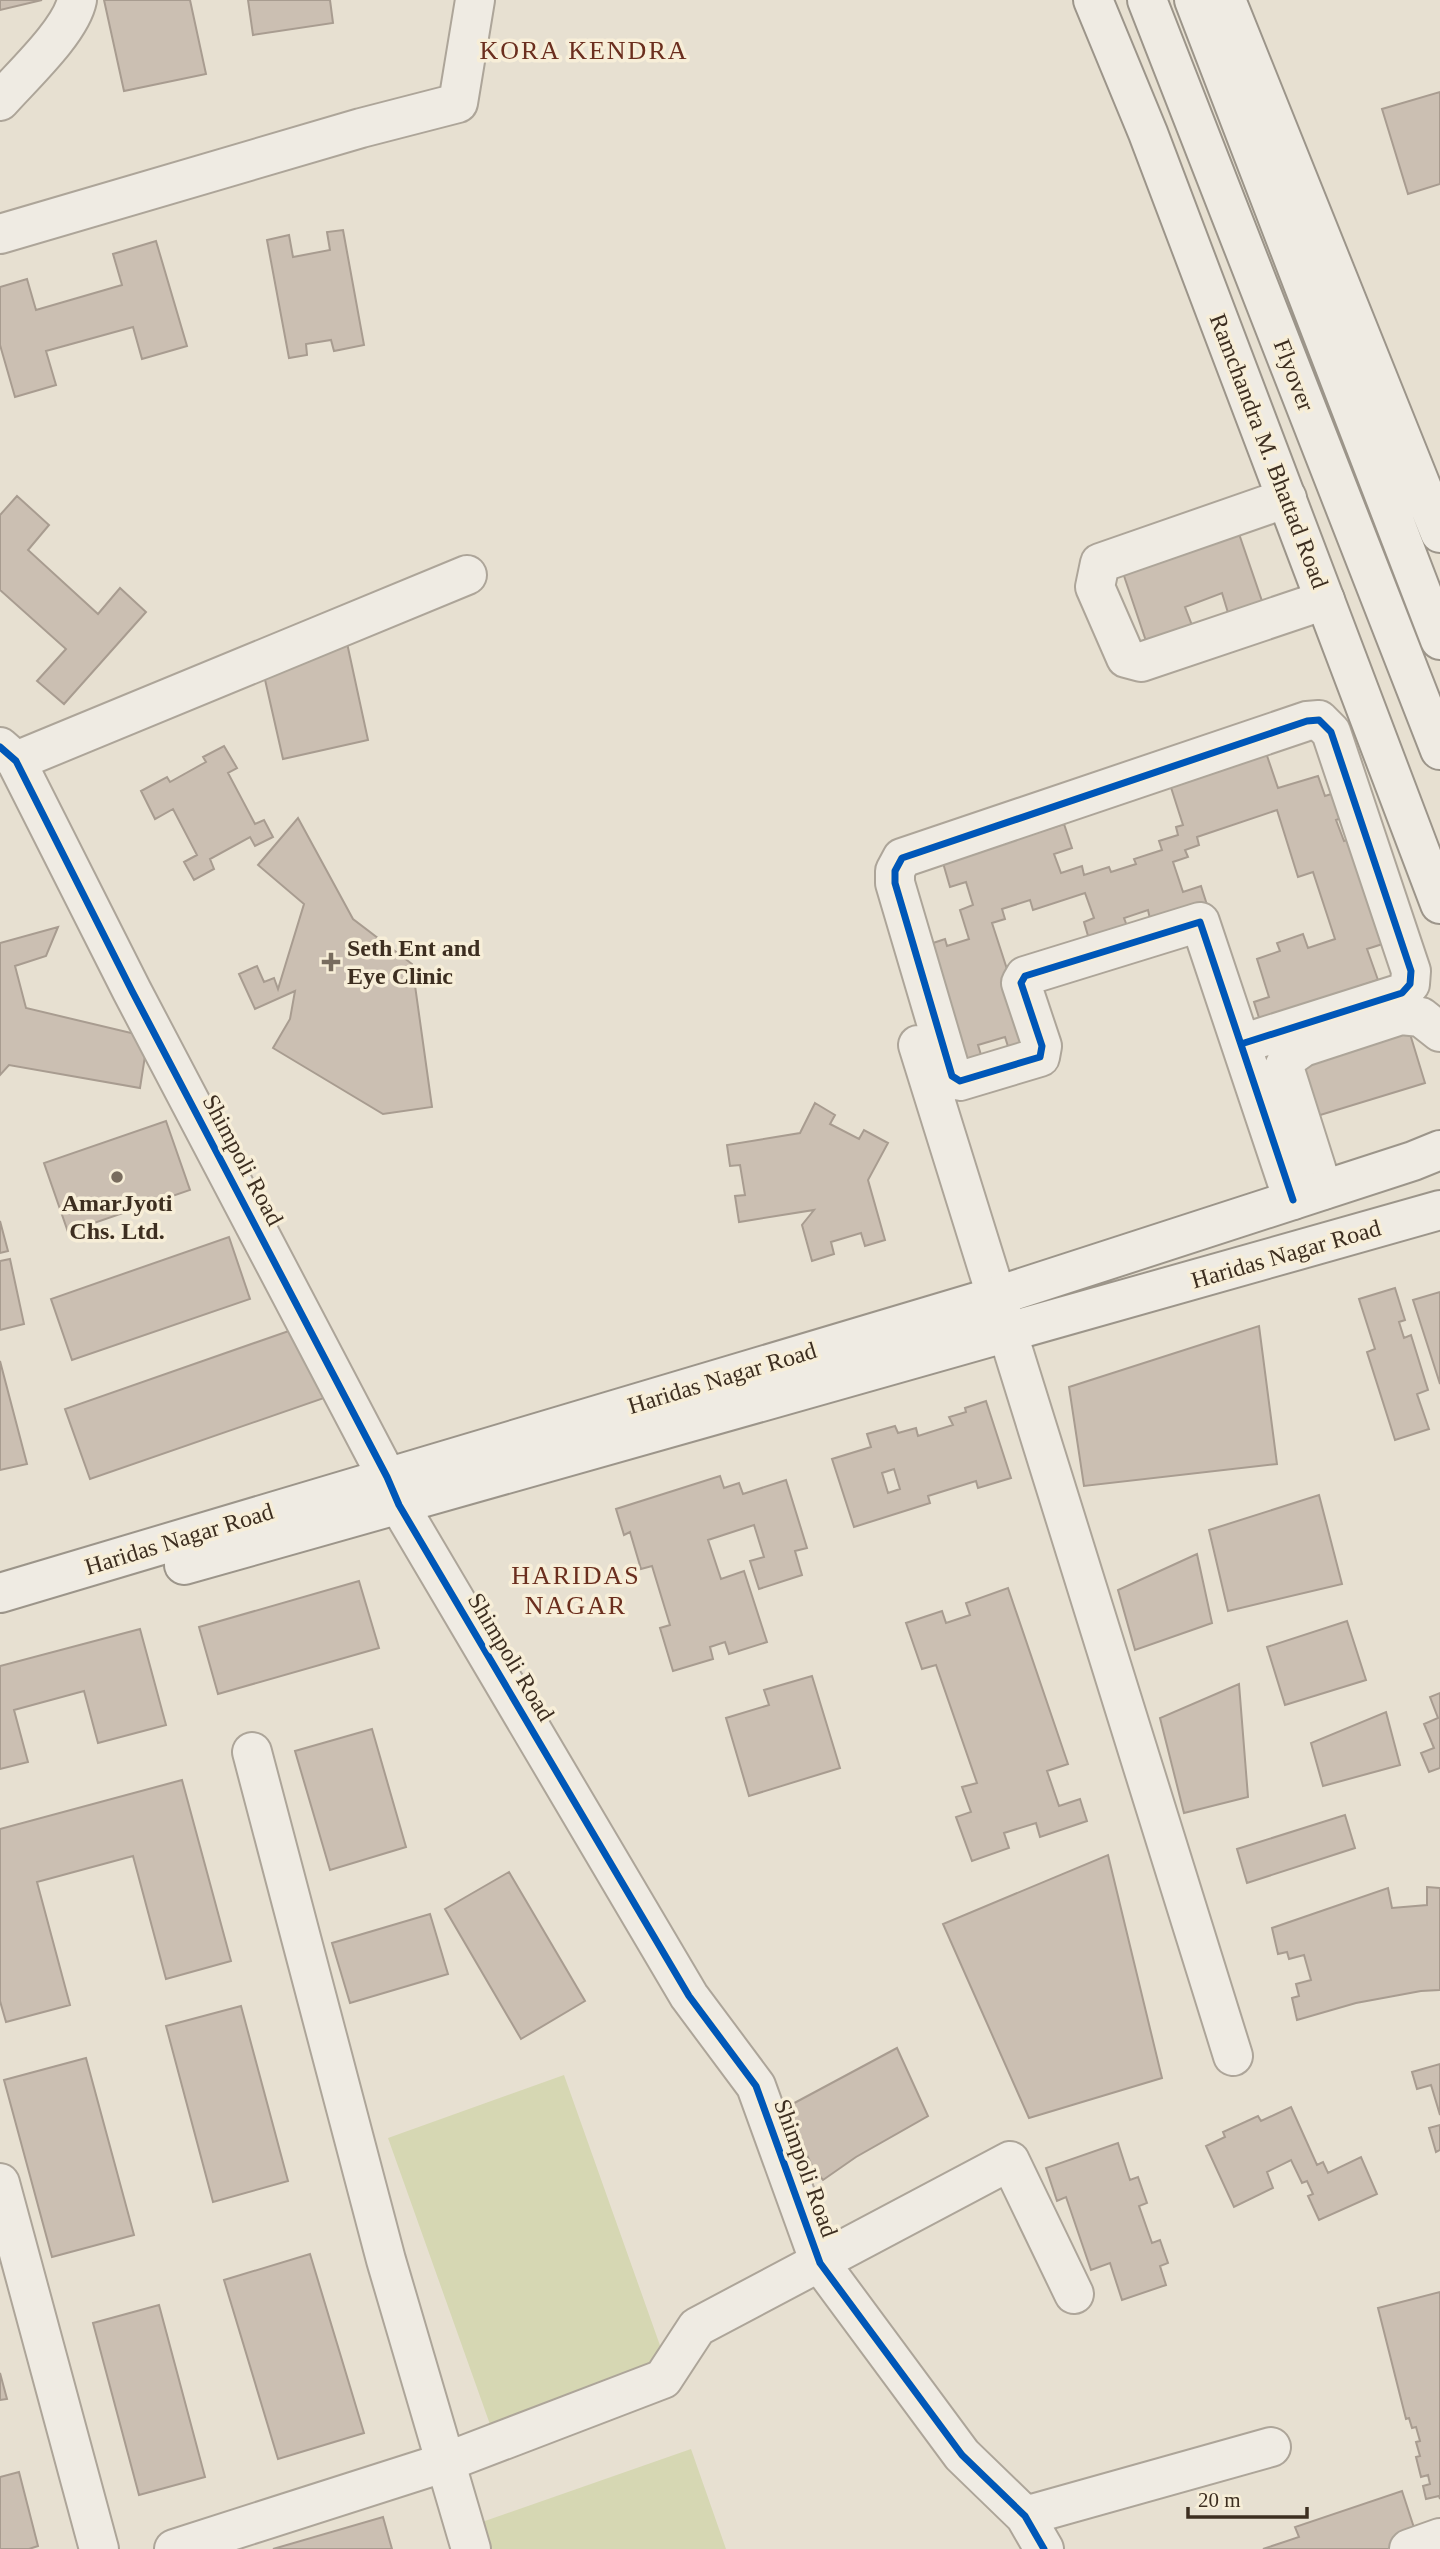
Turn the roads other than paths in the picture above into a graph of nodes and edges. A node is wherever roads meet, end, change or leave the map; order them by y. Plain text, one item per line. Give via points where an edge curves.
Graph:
1 (78, 0) edge
2 (475, 0) edge
3 (1093, 0) edge
4 (1147, 0) edge
5 (1194, 0) edge
6 (1226, 0) edge
7 (0, 101) edge
8 (0, 234) edge
9 (1287, 498) junction
10 (1440, 533) edge
11 (467, 575) dead end
12 (1325, 600) junction
13 (1440, 640) edge
14 (1440, 750) edge
15 (8, 754) edge
16 (1440, 904) edge
17 (893, 969) dead end
18 (1440, 1032) edge
19 (1241, 1044) junction
20 (1440, 1150) edge
21 (1308, 1196) junction
22 (1440, 1210) edge
23 (997, 1296) junction
24 (1007, 1333) junction
25 (393, 1491) junction
26 (0, 1593) edge
27 (0, 1616) edge
28 (252, 1752) dead end
29 (1233, 2056) dead end
30 (0, 2183) edge
31 (820, 2263) junction
32 (1074, 2294) dead end
33 (1270, 2447) dead end
34 (446, 2462) junction
35 (1026, 2516) junction
36 (1440, 2538) edge
37 (99, 2549) edge
38 (174, 2549) edge
39 (471, 2549) edge
40 (1044, 2549) edge
41 (1409, 2549) edge

1 - 7 street via 65,28
2 - 8 street via 458,103
3 - 9 street, Ramchandra M. Bhattad Road
4 - 14 street, Flyover
5 - 13 street, Flyover
6 - 10 street
9 - 12 street, Ramchandra M. Bhattad Road
9 - 12 street via 1101,564 1095,587 1126,658 1141,662
11 - 15 street
12 - 16 street, Ramchandra M. Bhattad Road
15 - 25 street, Shimpoli Road
17 - 23 street
18 - 21 street via 1421,1017 1401,1015 1303,1047 1289,1057 1284,1067
19 - 19 street via 1200,922 1025,976 1021,983 1042,1046 1040,1057 960,1082 952,1076 895,871 902,858 1319,720 1331,732 1410,971 1410,984 1402,993
19 - 21 street
20 - 21 street, Haridas Nagar Road
21 - 23 street, Haridas Nagar Road
22 - 24 street, Haridas Nagar Road
23 - 24 street
23 - 25 street, Haridas Nagar Road
24 - 25 street, Haridas Nagar Road
24 - 29 street
25 - 26 street, Haridas Nagar Road
25 - 27 street, Haridas Nagar Road
25 - 31 street, Shimpoli Road via 689,1996 756,2087
28 - 34 street via 386,2260
30 - 37 street
31 - 32 street via 1010,2161
31 - 34 street via 697,2327 663,2379
31 - 35 street, Shimpoli Road via 962,2455
33 - 35 street
34 - 38 street
34 - 39 street
35 - 40 street, Shimpoli Road
36 - 41 street

